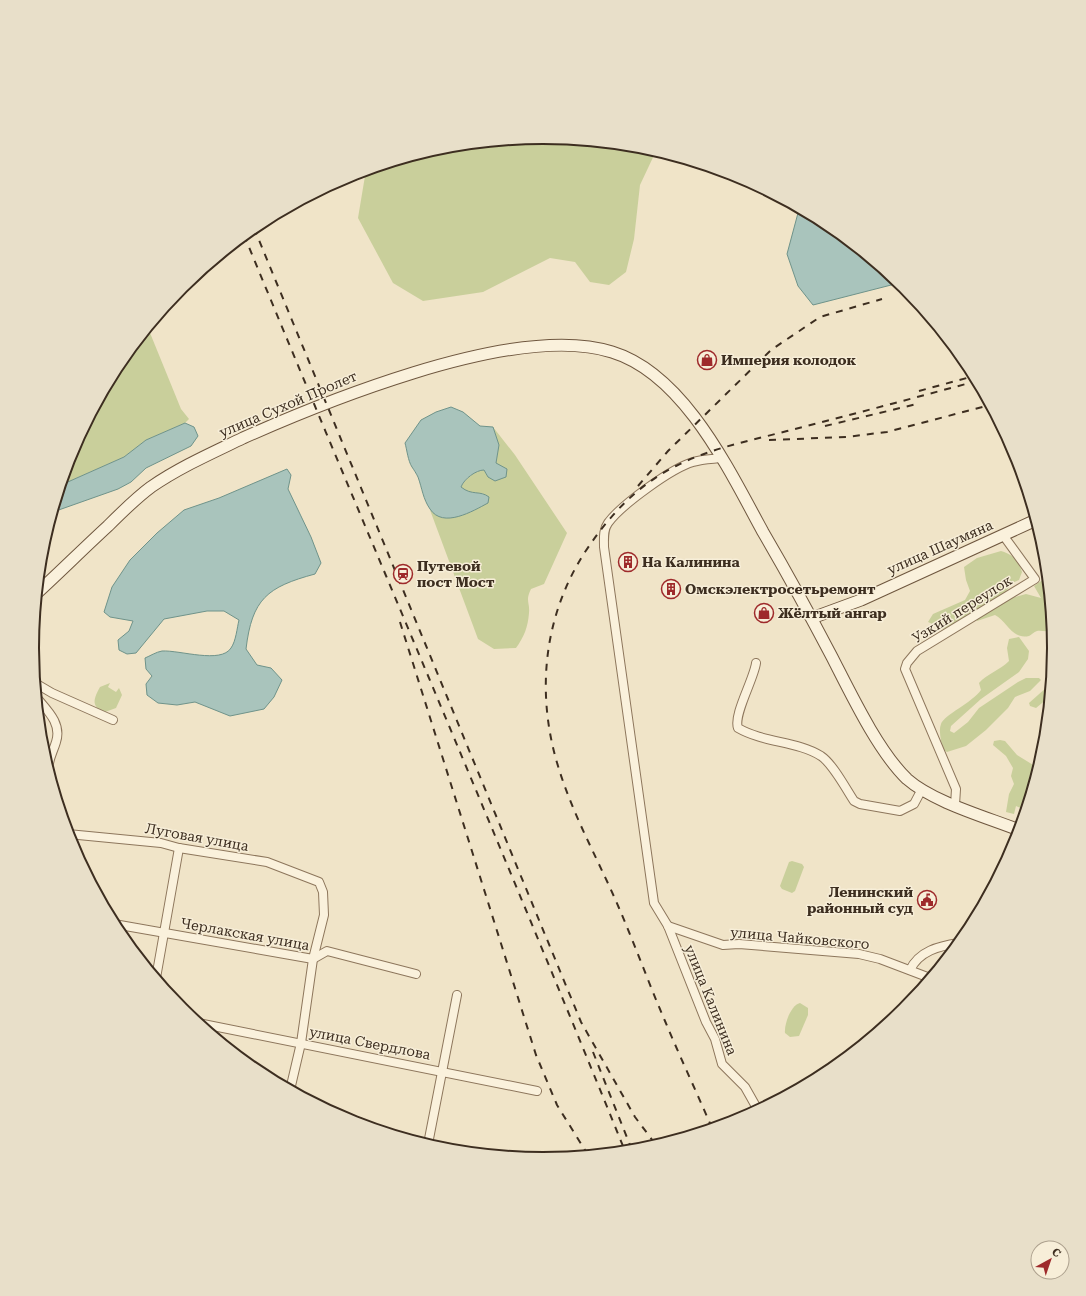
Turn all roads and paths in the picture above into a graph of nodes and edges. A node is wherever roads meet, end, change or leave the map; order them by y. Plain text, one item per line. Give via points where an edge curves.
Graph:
1 (721, 458) junction
2 (1031, 522) edge
3 (1003, 535) junction
4 (42, 589) edge
5 (812, 618) junction
6 (756, 663) dead end
7 (41, 687) edge
8 (42, 704) edge
9 (113, 720) dead end
10 (51, 753) edge
11 (922, 789) junction
12 (955, 805) junction
13 (1014, 828) edge
14 (75, 835) edge
15 (180, 848) junction
16 (123, 926) edge
17 (668, 926) junction
18 (164, 933) junction
19 (950, 945) edge
20 (313, 959) junction
21 (910, 970) junction
22 (157, 972) edge
23 (416, 974) dead end
24 (925, 976) edge
25 (457, 995) dead end
26 (209, 1025) edge
27 (301, 1043) junction
28 (443, 1071) junction
29 (291, 1084) edge
30 (537, 1091) dead end
31 (755, 1105) edge
32 (429, 1139) edge

1 - 4 main road, улица Сухой Пролет via 698,422 661,380 644,366 622,355 596,348 567,346 495,353 431,367 365,388 292,416 215,451 162,480 136,499
1 - 5 main road, улица Сухой Пролет
1 - 17 street, улица Калинина via 693,462 671,472 627,504 608,523 604,531 604,547 649,876 654,903
2 - 3 main road, улица Шаумяна
3 - 5 main road, улица Шаумяна via 861,600
3 - 12 street, Узкий переулок via 1035,579 917,652 911,657 905,669 956,789
5 - 11 main road, улица Сухой Пролет via 885,752 906,777
6 - 11 street via 743,699 737,726 741,730 808,750 822,757 854,801 860,804 900,811 914,804
7 - 9 street
8 - 10 street via 52,716 58,733
11 - 12 main road, улица Сухой Пролет
12 - 13 main road, улица Сухой Пролет
14 - 15 street, Луговая улица via 161,843
15 - 18 street
15 - 20 street, Луговая улица via 268,862 319,882 323,892 324,915
16 - 18 street, Черлакская улица
17 - 21 street, улица Чайковского via 723,945 739,944 859,954
17 - 31 street, улица Калинина via 715,1039 722,1064 745,1087
18 - 20 street, Черлакская улица
18 - 22 street
19 - 21 street via 932,949 922,955
20 - 23 street, Черлакская улица via 327,951
20 - 27 street
21 - 24 street, улица Чайковского
25 - 28 street
26 - 27 street, улица Свердлова
27 - 28 street, улица Свердлова
27 - 29 street
28 - 30 street, улица Свердлова
28 - 32 street

